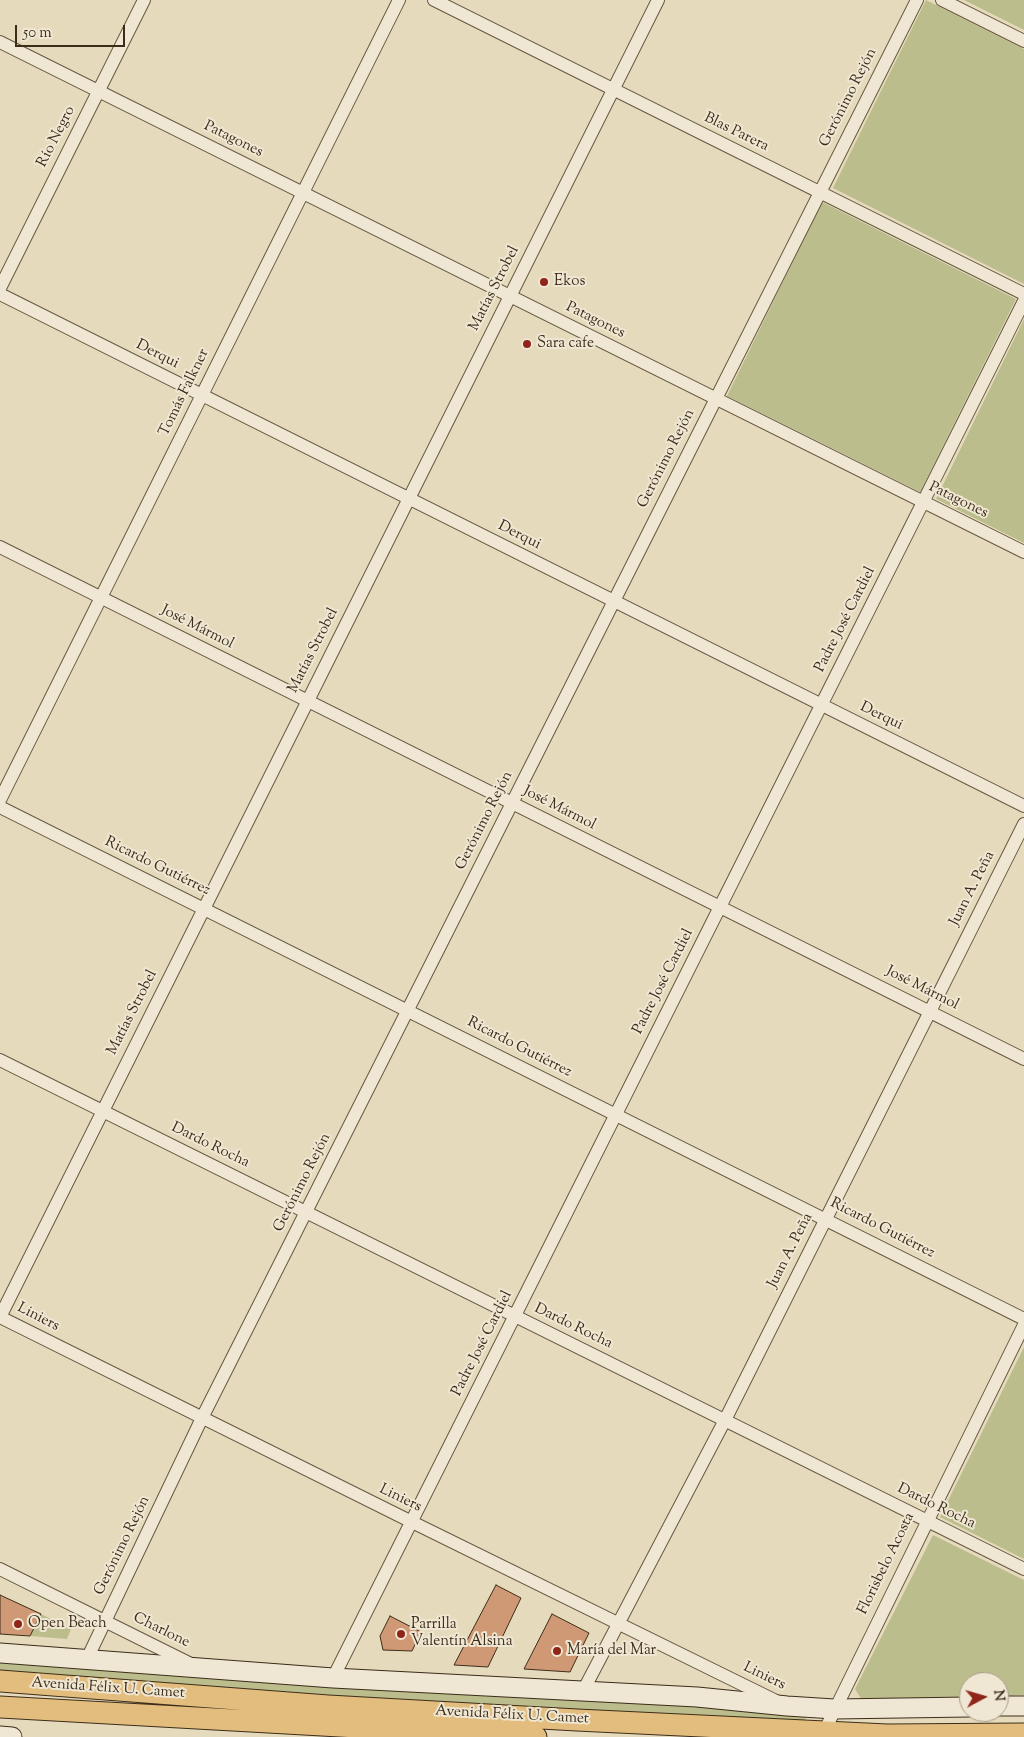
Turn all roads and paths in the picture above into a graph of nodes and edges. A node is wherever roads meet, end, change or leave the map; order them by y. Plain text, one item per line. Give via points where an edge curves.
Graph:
1 (144, 0) edge
2 (399, 0) edge
3 (434, 0) edge
4 (658, 0) edge
5 (917, 0) edge
6 (942, 0) edge
7 (1024, 41) edge
8 (0, 42) edge
9 (613, 90) junction
10 (98, 91) junction
11 (820, 192) junction
12 (303, 193) junction
13 (0, 288) edge
14 (0, 294) edge
15 (1024, 294) edge
16 (510, 296) junction
17 (1024, 301) edge
18 (202, 396) junction
19 (716, 399) junction
20 (408, 499) junction
21 (923, 502) junction
22 (0, 547) edge
23 (1024, 552) edge
24 (101, 598) junction
25 (614, 602) junction
26 (308, 701) junction
27 (821, 706) junction
28 (0, 800) edge
29 (512, 803) junction
30 (1024, 806) edge
31 (0, 807) edge
32 (1024, 824) edge
33 (720, 907) junction
34 (204, 908) junction
35 (408, 1011) junction
36 (930, 1012) junction
37 (1024, 1059) edge
38 (0, 1060) edge
39 (102, 1111) junction
40 (616, 1115) junction
41 (306, 1212) junction
42 (826, 1219) junction
43 (515, 1316) junction
44 (0, 1317) edge
45 (1024, 1319) edge
46 (1024, 1326) edge
47 (202, 1418) junction
48 (725, 1420) junction
49 (927, 1521) junction
50 (412, 1522) junction
51 (1024, 1569) edge
52 (0, 1570) edge
53 (105, 1622) junction
54 (617, 1624) junction
55 (0, 1653) edge
56 (87, 1659) junction
57 (200, 1668) junction
58 (333, 1678) junction
59 (0, 1681) edge
60 (583, 1691) junction
61 (787, 1706) junction
62 (959, 1706) edge
63 (1009, 1706) edge
64 (1024, 1706) edge
65 (0, 1707) edge
66 (834, 1709) junction
67 (822, 1734) edge
68 (1024, 1734) edge
69 (0, 1736) edge
70 (12, 1737) edge
71 (536, 1737) edge

1 - 10 street, Río Negro
2 - 12 street, Tomás Falkner
3 - 9 street, Blas Parera
4 - 9 street, Matías Strobel
5 - 11 street, Gerónimo Rejón
6 - 7 street
8 - 10 street, Patagones
9 - 11 street, Blas Parera
9 - 16 street, Matías Strobel
10 - 12 street, Patagones
10 - 13 street, Río Negro
11 - 15 street, Blas Parera
11 - 19 street, Gerónimo Rejón
12 - 16 street, Patagones
12 - 18 street, Tomás Falkner
14 - 18 street, Derqui
16 - 19 street, Patagones
16 - 20 street, Matías Strobel
17 - 21 street, Padre José Cardiel
18 - 20 street, Derqui
18 - 24 street, Tomás Falkner
19 - 21 street, Patagones
19 - 25 street, Gerónimo Rejón
20 - 25 street, Derqui
20 - 26 street, Matías Strobel
21 - 23 street, Patagones
21 - 27 street, Padre José Cardiel
22 - 24 street, José Mármol
24 - 26 street, José Mármol
24 - 28 street, Tomás Falkner
25 - 27 street, Derqui
25 - 29 street, Gerónimo Rejón
26 - 29 street, José Mármol
26 - 34 street, Matías Strobel
27 - 30 street, Derqui
27 - 33 street, Padre José Cardiel
29 - 33 street, José Mármol
29 - 35 street, Gerónimo Rejón
31 - 34 street, Ricardo Gutiérrez
32 - 36 street, Juan A. Peña
33 - 36 street, José Mármol
33 - 40 street, Padre José Cardiel
34 - 35 street, Ricardo Gutiérrez
34 - 39 street, Matías Strobel
35 - 40 street, Ricardo Gutiérrez
35 - 41 street, Gerónimo Rejón
36 - 37 street, José Mármol
36 - 42 street, Juan A. Peña
38 - 39 street, Dardo Rocha
39 - 41 street, Dardo Rocha
39 - 44 street, Matías Strobel
40 - 42 street, Ricardo Gutiérrez
40 - 43 street, Padre José Cardiel
41 - 43 street, Dardo Rocha
41 - 47 street, Gerónimo Rejón
42 - 45 street, Ricardo Gutiérrez
42 - 48 street, Juan A. Peña
43 - 48 street, Dardo Rocha
43 - 50 street, Padre José Cardiel
44 - 47 street, Liniers
46 - 49 street, Florisbelo Acosta
47 - 50 street, Liniers
47 - 53 street, Gerónimo Rejón
48 - 49 street, Dardo Rocha
48 - 54 street, Juan A. Peña
49 - 51 street, Dardo Rocha
49 - 66 street, Florisbelo Acosta
50 - 54 street, Liniers
50 - 58 street, Padre José Cardiel
52 - 53 street, Charlone
53 - 56 street, Gerónimo Rejón
53 - 57 street, Charlone
54 - 60 street, Juan A. Peña
54 - 61 street, Liniers
55 - 56 main road, Avenida Félix U. Camet
56 - 57 main road, Avenida Félix U. Camet
57 - 58 main road, Avenida Félix U. Camet
58 - 60 main road, Avenida Félix U. Camet
59 - 67 main road, Avenida Félix U. Camet via 328,1706
60 - 61 main road, Avenida Félix U. Camet
61 - 66 main road, Avenida Félix U. Camet
62 - 66 main road, Avenida Félix U. Camet
63 - 64 main road
65 - 71 main road, Avenida Félix U. Camet
66 - 67 street, Florisbelo Acosta
67 - 68 main road, Avenida Félix U. Camet
69 - 70 main road

